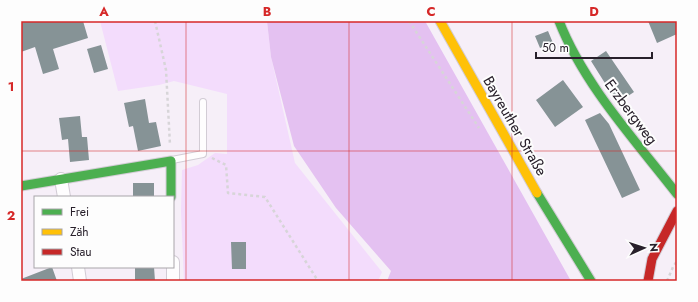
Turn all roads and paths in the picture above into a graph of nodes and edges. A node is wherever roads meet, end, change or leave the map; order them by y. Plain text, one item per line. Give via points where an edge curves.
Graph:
1 (155, 21) edge
2 (440, 21) edge
3 (559, 21) edge
4 (202, 102) dead end
5 (203, 154) junction
6 (170, 161) junction
7 (61, 180) junction
8 (21, 186) edge
9 (677, 194) edge
10 (64, 196) edge
11 (171, 196) edge
12 (677, 211) edge
13 (677, 261) edge
14 (78, 268) edge
15 (173, 268) edge
16 (80, 281) edge
17 (173, 281) edge
18 (318, 281) edge
19 (591, 281) edge
20 (648, 281) edge
21 (667, 281) edge

1 - 6 path via 166,70
2 - 19 street, Bayreuther Straße via 548,212
3 - 9 street, Erzbergweg via 566,39 599,94
4 - 5 lane
5 - 6 lane
5 - 18 path via 226,165 228,193 265,197
6 - 7 street
6 - 11 street
7 - 8 street
7 - 10 street
12 - 20 street via 652,259
13 - 21 path
14 - 16 street
15 - 17 street

